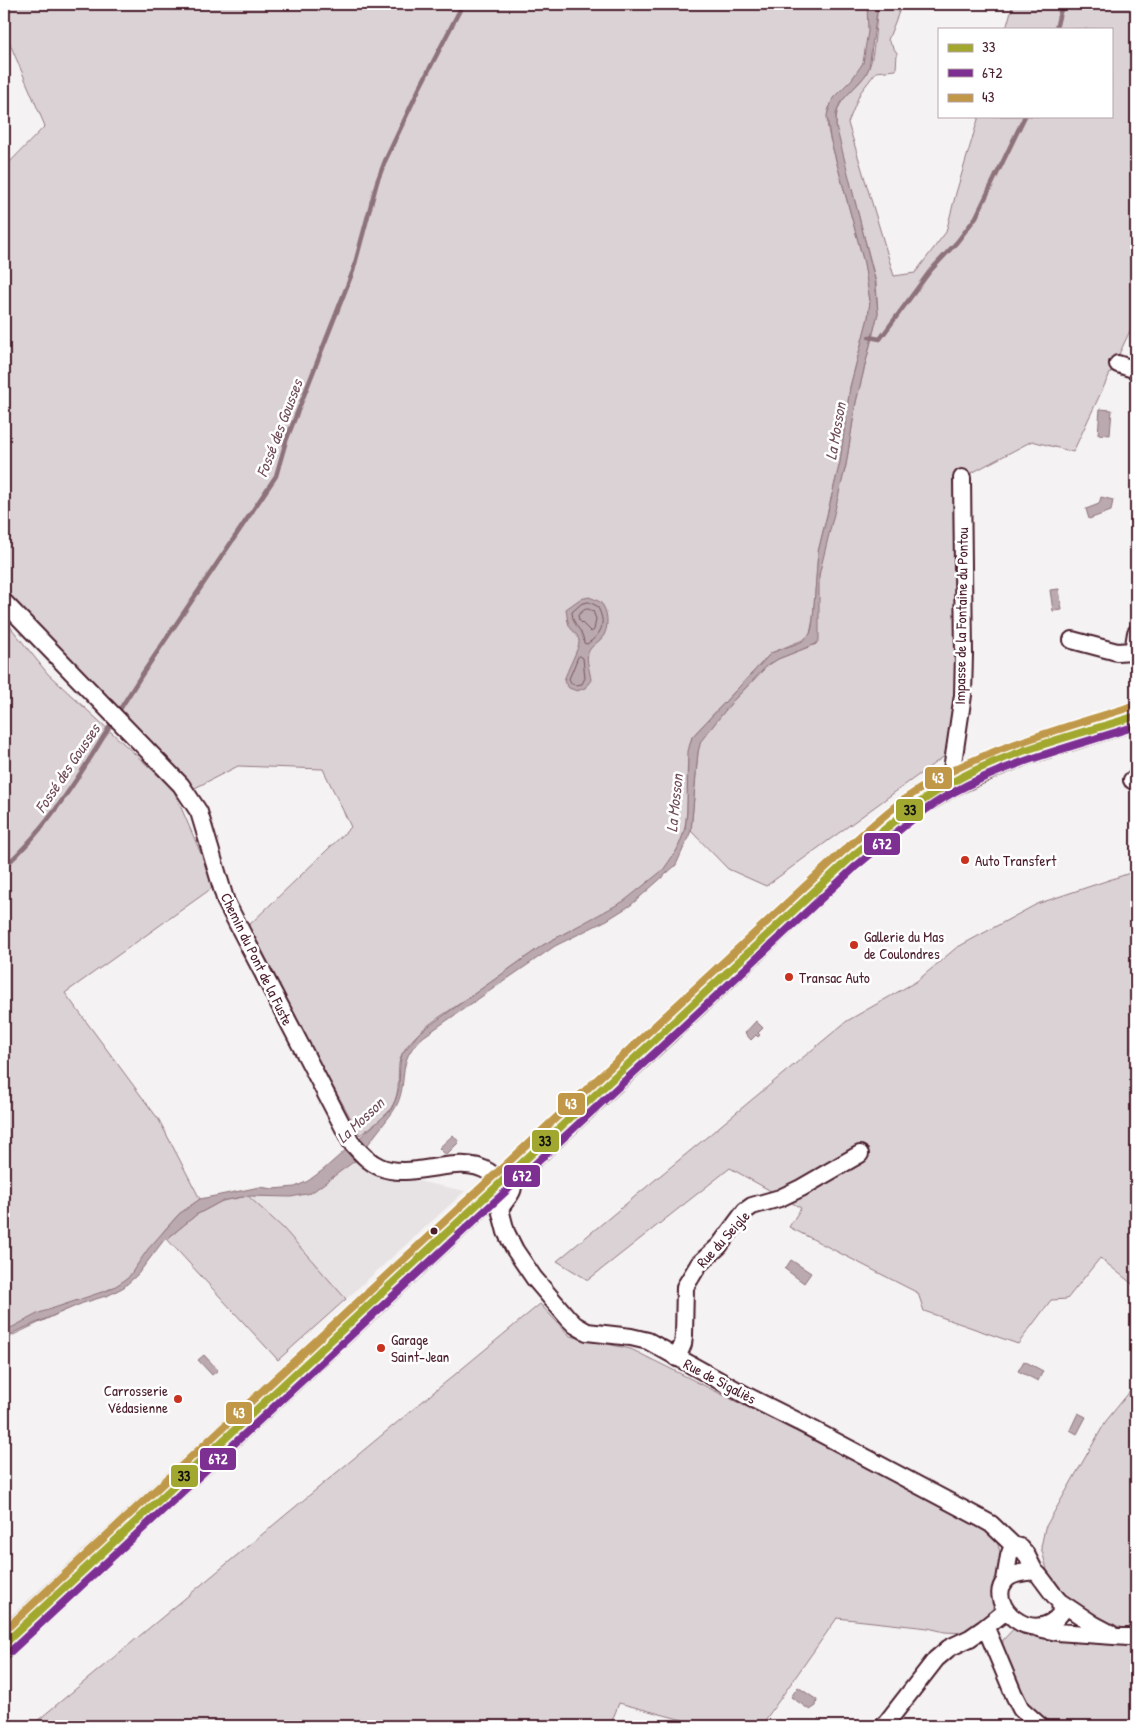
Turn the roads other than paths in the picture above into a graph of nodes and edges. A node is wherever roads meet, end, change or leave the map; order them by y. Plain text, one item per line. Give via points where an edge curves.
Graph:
1 (1118, 364) dead end
2 (1136, 370) edge
3 (962, 478) dead end
4 (4, 602) edge
5 (1136, 634) edge
6 (1072, 640) dead end
7 (1134, 652) edge
8 (1136, 716) edge
9 (950, 783) junction
10 (860, 1154) dead end
11 (506, 1178) junction
12 (677, 1358) junction
13 (1013, 1545) junction
14 (1035, 1572) junction
15 (1005, 1580) junction
16 (1060, 1602) junction
17 (1006, 1611) junction
18 (1033, 1627) junction
19 (986, 1628) junction
20 (1132, 1639) edge
21 (4, 1644) edge
22 (884, 1726) edge
23 (1040, 1726) edge

1 - 2 street
3 - 9 street, Impasse de la Fontaine du Pontou via 963,687
4 - 11 street, Chemin du Pont de la Fuste via 168,771 190,798 198,812 226,902 351,1142 363,1156 394,1171 454,1165 473,1167
5 - 7 street
6 - 7 street via 1117,652
8 - 9 main road via 1022,752
9 - 11 main road via 911,807 848,860
10 - 12 street, Rue du Seigle via 801,1188 745,1211 719,1246 699,1264 685,1287 683,1344
11 - 12 street, Rue de Sigaliès via 514,1183 513,1191 500,1209 506,1232 534,1278 568,1318 588,1332 648,1341
11 - 21 main road
12 - 13 street, Rue de Sigaliès via 982,1518
13 - 14 street, Rue de Sigaliès via 1026,1554
13 - 15 street
14 - 15 street
14 - 16 street, Rue de Sigaliès
15 - 17 street via 1000,1592
16 - 18 street via 1061,1613 1056,1620 1050,1625
16 - 20 street, Rue de Sigaliès via 1092,1624
17 - 18 street
17 - 19 street
18 - 20 street
19 - 22 street via 936,1659
19 - 23 street via 1021,1709

